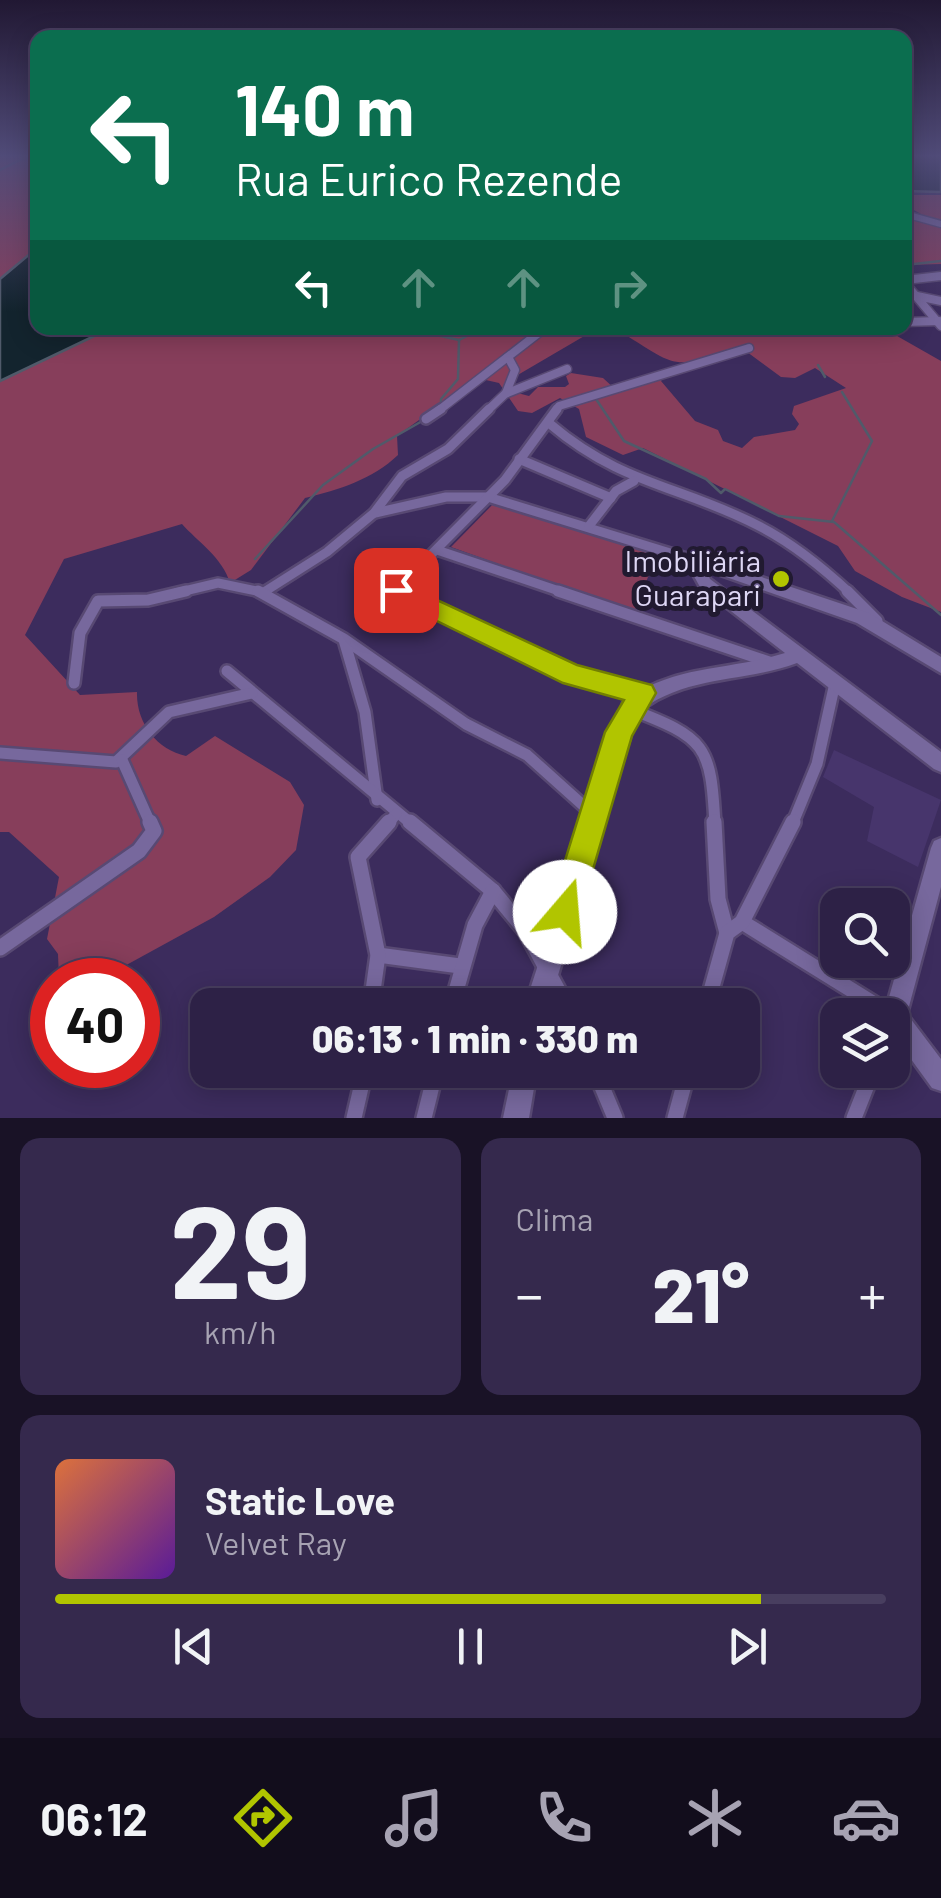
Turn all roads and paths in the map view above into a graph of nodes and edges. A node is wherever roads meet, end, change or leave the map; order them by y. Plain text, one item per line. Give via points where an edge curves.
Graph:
1 (912, 216) edge
2 (941, 224) edge
3 (941, 276) edge
4 (912, 281) edge
5 (912, 290) edge
6 (917, 296) junction
7 (941, 301) edge
8 (912, 322) edge
9 (938, 323) edge
10 (537, 335) edge
11 (749, 348) dead end
12 (508, 357) junction
13 (568, 369) dead end
14 (505, 394) junction
15 (426, 419) dead end
16 (550, 424) junction
17 (520, 459) junction
18 (634, 481) junction
19 (488, 496) junction
20 (611, 498) junction
21 (374, 513) junction
22 (589, 526) junction
23 (437, 550) junction
24 (693, 560) junction
25 (264, 592) junction
26 (888, 633) junction
27 (344, 639) junction
28 (800, 655) junction
29 (778, 665) junction
30 (941, 666) edge
31 (227, 671) dead end
32 (74, 683) dead end
33 (835, 683) junction
34 (252, 693) junction
35 (643, 693) junction
36 (629, 709) junction
37 (0, 753) edge
38 (122, 760) junction
39 (941, 763) edge
40 (377, 800) junction
41 (396, 814) junction
42 (596, 816) junction
43 (941, 848) edge
44 (493, 892) junction
45 (742, 922) junction
46 (727, 933) junction
47 (0, 948) edge
48 (378, 955) junction
49 (460, 966) junction
50 (548, 966) junction
51 (373, 988) edge
52 (455, 988) edge
53 (542, 988) edge
54 (558, 988) edge
55 (712, 988) edge
56 (863, 998) edge
57 (898, 998) edge
58 (910, 1039) edge
59 (941, 1079) edge
60 (361, 1088) edge
61 (432, 1088) edge
62 (521, 1088) edge
63 (602, 1088) edge
64 (683, 1088) edge
65 (866, 1088) edge
66 (354, 1118) edge
67 (424, 1118) edge
68 (516, 1118) edge
69 (615, 1118) edge
70 (675, 1118) edge
71 (854, 1118) edge

1 - 2 street
3 - 4 street
5 - 6 street
6 - 7 street
6 - 9 street
8 - 9 street
10 - 12 street
11 - 16 street via 566,402
12 - 14 street via 515,370
12 - 15 street
13 - 14 street
14 - 21 street via 448,449 402,476
16 - 17 street
16 - 18 street via 584,454
17 - 19 street
17 - 20 street
18 - 20 street
18 - 26 street via 738,516 788,544
19 - 21 street via 446,497
19 - 22 street
19 - 23 street
20 - 22 street
21 - 25 street
22 - 24 street
23 - 29 street
23 - 35 street via 396,590 572,675
24 - 26 street via 824,601
24 - 28 street via 704,583
25 - 27 street
25 - 32 street via 218,583 148,600 98,601 80,633
26 - 30 street
27 - 40 street via 365,712
27 - 42 street via 466,724 527,756
28 - 29 street
28 - 33 street
29 - 35 street
31 - 34 street
33 - 39 street
33 - 45 street via 817,764 781,853
34 - 38 street via 170,712
34 - 40 street
35 - 36 street
36 - 42 street
36 - 46 street via 680,728 706,752 718,899
37 - 38 street
38 - 47 street via 154,831 139,851
40 - 41 street
41 - 44 street
41 - 48 street via 358,856
42 - 50 street
43 - 57 street
44 - 49 street
44 - 50 street
45 - 46 street
45 - 56 street
46 - 55 street
48 - 49 street
48 - 51 street
49 - 52 street
50 - 53 street
50 - 54 street
58 - 59 street
60 - 66 street
61 - 67 street
62 - 68 street
63 - 69 street
64 - 70 street
65 - 71 street

